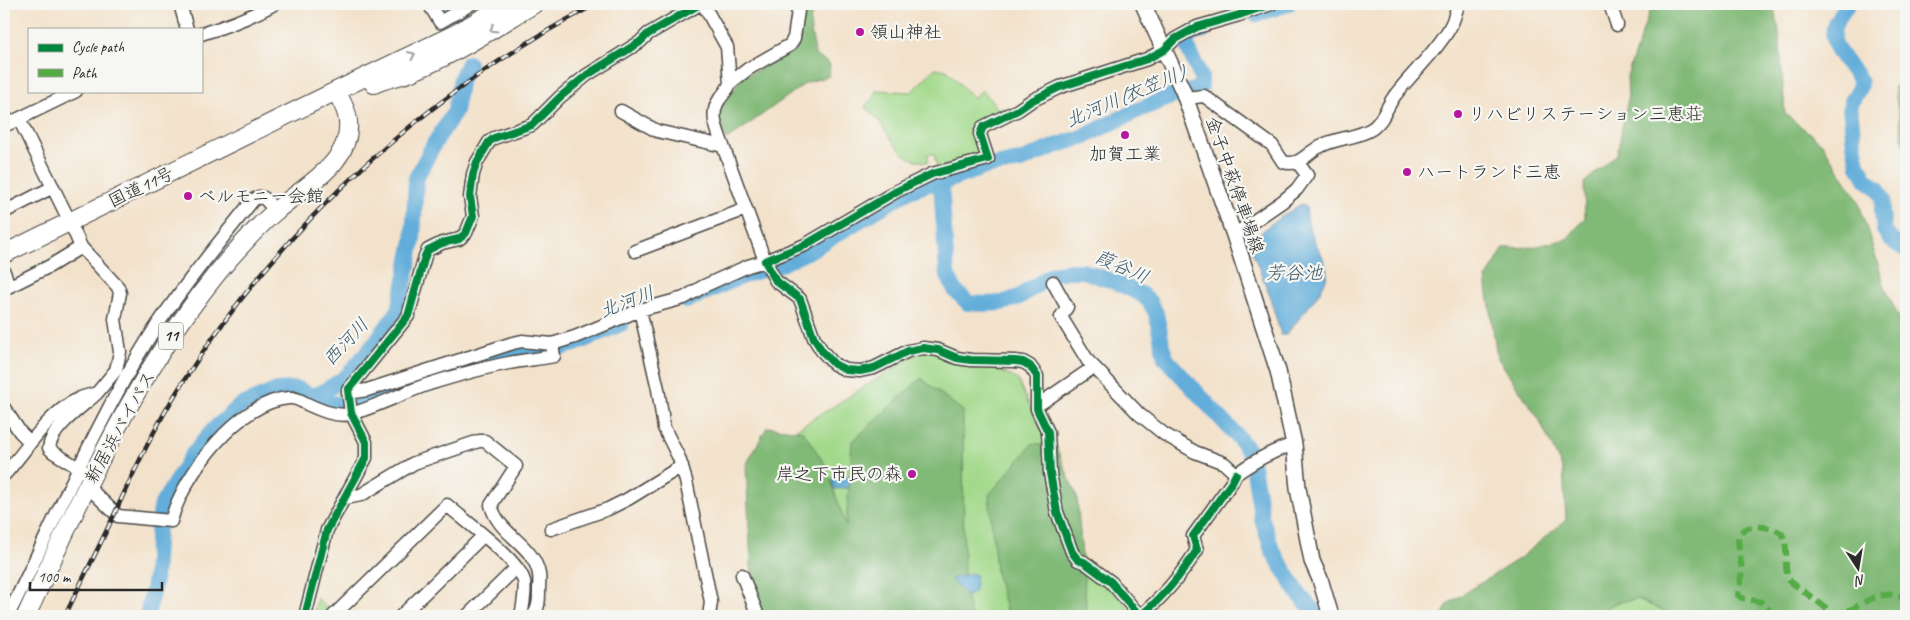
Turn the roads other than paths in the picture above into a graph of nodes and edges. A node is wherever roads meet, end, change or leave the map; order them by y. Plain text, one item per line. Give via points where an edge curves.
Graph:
1 (180, 4) edge
2 (274, 4) edge
3 (429, 4) edge
4 (507, 4) edge
5 (534, 4) edge
6 (701, 4) edge
7 (799, 4) edge
8 (1143, 4) edge
9 (1271, 4) edge
10 (1458, 4) edge
11 (1610, 4) edge
12 (463, 9) edge
13 (1617, 25) dead end
14 (187, 28) edge
15 (202, 34) edge
16 (1164, 50) junction
17 (730, 83) junction
18 (74, 92) edge
19 (338, 95) junction
20 (1184, 95) junction
21 (621, 112) dead end
22 (9, 121) edge
23 (723, 146) junction
24 (1298, 162) junction
25 (53, 187) junction
26 (746, 210) junction
27 (4, 212) edge
28 (70, 222) junction
29 (1234, 235) junction
30 (81, 247) junction
31 (635, 251) dead end
32 (4, 254) edge
33 (767, 266) junction
34 (4, 272) edge
35 (1053, 282) dead end
36 (6, 287) edge
37 (641, 315) junction
38 (553, 349) junction
39 (1094, 367) junction
40 (97, 393) junction
41 (348, 395) junction
42 (1038, 405) junction
43 (4, 408) edge
44 (351, 411) junction
45 (30, 442) junction
46 (1294, 444) junction
47 (682, 466) junction
48 (1245, 467) junction
49 (4, 475) edge
50 (86, 477) junction
51 (346, 498) junction
52 (550, 529) dead end
53 (483, 536) junction
54 (518, 569) junction
55 (742, 575) dead end
56 (340, 614) edge
57 (8, 616) edge
58 (26, 616) edge
59 (305, 616) edge
60 (400, 616) edge
61 (467, 616) edge
62 (521, 616) edge
63 (533, 616) edge
64 (709, 616) edge
65 (758, 616) edge
66 (1140, 616) edge
67 (1331, 616) edge

1 - 14 street
2 - 15 street via 249,17
3 - 12 street via 440,22
19 -> 4 highway, 国道11号
5 -> 19 highway, 国道11号 via 459,49 409,73
6 - 17 street via 727,47
6 - 41 street via 648,34 587,75 532,126 489,142 472,174 470,196 473,216 466,233 459,239 428,250 408,316 351,384
7 - 17 street via 790,45
8 - 16 main road, 金子中萩停車場線
9 - 16 street via 1188,30
10 - 24 street via 1450,29 1395,95 1380,121 1360,134 1318,147
11 - 13 street
16 - 20 main road, 金子中萩停車場線
16 - 33 street via 1134,64 1078,80 1031,100 983,127 980,134 988,159 932,174 896,191
17 - 23 street via 718,102 714,116
18 - 22 street
19 - 28 highway, 国道11号 via 278,120
19 - 50 highway, 新居浜バイパス / 11 via 347,115 348,131 339,156 276,211 230,258 179,323
20 - 24 street via 1204,96 1272,145 1283,162
20 - 29 main road, 金子中萩停車場線
21 - 23 street via 657,131
22 - 25 street
23 - 26 street
24 - 29 street via 1307,175 1297,189
25 - 27 street
25 - 28 street
26 - 31 street
26 - 33 street
28 - 30 street
28 - 32 highway, 国道11号
29 - 46 main road, 金子中萩停車場線 via 1278,371
30 - 36 street
30 - 40 street via 120,293 116,319 120,352 116,370
33 - 37 street via 739,270
33 - 42 street via 776,281 800,299 814,338 834,364 846,370 860,371 923,348 971,360 1023,362 1037,376
34 - 36 street
35 - 39 street via 1067,307 1061,317
37 - 38 street via 575,337
37 - 47 street via 664,428
38 - 41 street via 513,343
38 - 44 street via 531,360 445,379
39 - 42 street
39 - 48 street via 1151,424 1195,452
40 - 45 street via 58,412
40 - 50 street via 58,428 48,448
41 - 44 street
42 - 66 street via 1048,432 1050,473 1057,512 1072,552 1078,560 1111,582
43 - 45 street
44 - 50 street via 329,413 289,398 251,411 225,433 209,453 186,486 171,521 118,516
44 - 51 street via 366,442 366,458
45 - 49 street
46 - 48 street via 1277,449
46 - 67 main road, 金子中萩停車場線 via 1298,488 1312,561
47 - 52 street via 608,509
47 - 64 street via 711,602
48 - 66 street via 1192,536 1197,550 1190,560
50 - 57 street
50 - 58 highway, 新居浜バイパス / 11
51 - 59 street via 328,530
51 - 63 street via 361,494 414,463 485,441 516,466 491,505 505,531 524,547 539,575 538,605
53 - 54 street via 508,556
53 - 56 street via 447,505
53 - 60 street
54 - 61 street
54 - 62 street via 524,582
55 - 65 street

